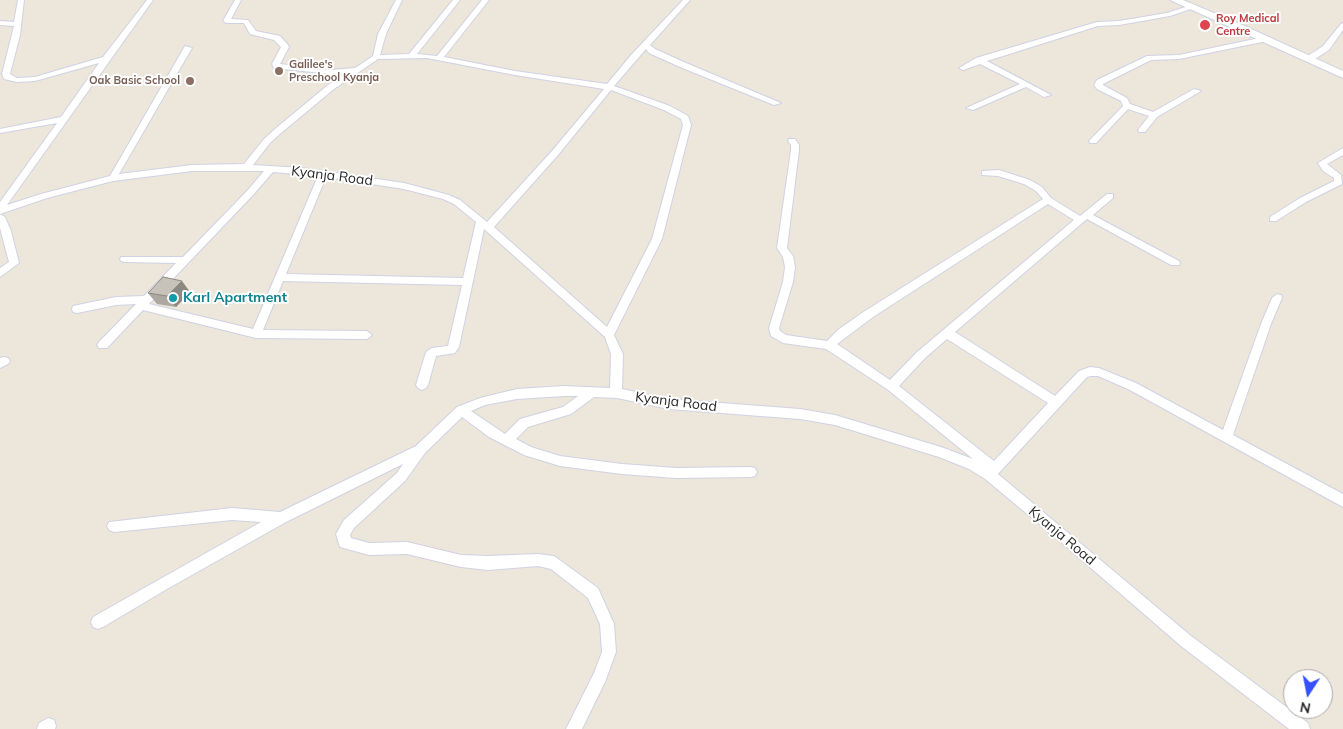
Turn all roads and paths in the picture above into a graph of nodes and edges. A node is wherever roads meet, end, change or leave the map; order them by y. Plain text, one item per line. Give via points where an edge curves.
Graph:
1 (12, 0) edge
2 (22, 0) edge
3 (150, 0) edge
4 (238, 0) edge
5 (399, 0) edge
6 (457, 0) edge
7 (486, 0) edge
8 (686, 0) edge
9 (1175, 0) edge
10 (1192, 7) junction
11 (0, 23) edge
12 (17, 24) junction
13 (1343, 25) edge
14 (1264, 39) junction
15 (646, 45) junction
16 (188, 48) dead end
17 (412, 55) junction
18 (376, 57) junction
19 (106, 58) junction
20 (439, 58) junction
21 (1309, 59) junction
22 (979, 60) junction
23 (963, 68) dead end
24 (356, 70) junction
25 (331, 72) junction
26 (1343, 75) edge
27 (1027, 84) junction
28 (331, 87) junction
29 (609, 87) junction
30 (1197, 91) dead end
31 (1047, 95) dead end
32 (777, 103) dead end
33 (1128, 106) junction
34 (970, 108) dead end
35 (1154, 115) junction
36 (64, 119) junction
37 (1142, 130) dead end
38 (0, 131) edge
39 (792, 141) dead end
40 (1093, 141) dead end
41 (1343, 151) edge
42 (247, 167) junction
43 (270, 169) junction
44 (985, 173) dead end
45 (323, 174) junction
46 (113, 178) junction
47 (1110, 196) dead end
48 (1048, 200) junction
49 (0, 210) edge
50 (0, 217) edge
51 (1083, 218) junction
52 (1273, 219) dead end
53 (485, 224) junction
54 (125, 259) dead end
55 (185, 260) junction
56 (1175, 263) dead end
57 (0, 273) edge
58 (279, 277) junction
59 (466, 282) junction
60 (1277, 298) dead end
61 (144, 303) junction
62 (77, 309) dead end
63 (947, 333) junction
64 (256, 334) junction
65 (367, 335) dead end
66 (609, 335) junction
67 (103, 345) dead end
68 (830, 345) junction
69 (422, 385) dead end
70 (891, 386) junction
71 (592, 392) junction
72 (617, 393) junction
73 (1057, 402) junction
74 (462, 410) junction
75 (1226, 438) junction
76 (507, 440) junction
77 (421, 449) junction
78 (751, 472) dead end
79 (992, 472) junction
80 (1343, 501) edge
81 (281, 518) junction
82 (114, 526) dead end
83 (98, 622) dead end
84 (574, 729) edge
85 (1302, 729) edge

1 - 2 street
2 - 12 street
3 - 19 street
4 - 25 street via 226,21 246,21 253,32 272,35 283,43 285,48 277,66
5 - 18 street via 382,34
6 - 17 street
7 - 20 street
8 - 15 street
9 - 10 main road
10 - 14 main road
10 - 22 street via 1168,15 1097,24
11 - 12 street
12 - 19 street via 6,74 11,80 35,79
13 - 21 street via 1326,48
14 - 21 main road
14 - 33 street via 1179,57 1150,58 1098,84
15 - 29 street
15 - 32 street via 682,65
16 - 46 street
17 - 18 street
17 - 20 street
18 - 24 street
19 - 36 street
20 - 29 street
21 - 26 main road
22 - 23 street
22 - 27 street
24 - 25 street
24 - 28 street
25 - 28 street
27 - 31 street
27 - 34 street
28 - 42 street via 267,141
29 - 53 street via 555,153
29 - 66 street via 666,108 685,118 687,125 657,239
30 - 35 street
33 - 35 street
33 - 40 street
35 - 37 street
36 - 38 street
36 - 49 street
39 - 68 street via 795,145 782,248 790,267 774,328 783,340
41 - 52 street via 1322,163 1338,177 1339,182
42 - 43 street, Kyanja Road
42 - 46 street, Kyanja Road via 192,168
43 - 45 street, Kyanja Road
43 - 55 street
44 - 48 street via 999,173 1027,182
45 - 53 street, Kyanja Road via 433,192 457,202
45 - 58 street
46 - 49 street, Kyanja Road
47 - 51 street
48 - 51 street
48 - 68 street via 869,314
50 - 57 street via 14,263
51 - 56 street
51 - 63 street
53 - 59 street
53 - 66 street, Kyanja Road
54 - 55 street
55 - 61 street
58 - 59 street
58 - 64 street
59 - 69 street via 453,348 432,352
60 - 75 street
61 - 62 street via 116,301
61 - 64 street
61 - 67 street
63 - 70 street
63 - 73 street
64 - 65 street
66 - 72 street, Kyanja Road via 617,354
68 - 70 street
70 - 79 street
71 - 72 street
71 - 74 street via 517,394 484,400
71 - 76 street via 567,411 524,423
72 - 79 street, Kyanja Road via 669,404 800,414 835,420 941,452
73 - 75 street via 1083,374 1099,372 1132,386
73 - 79 street
74 - 76 street
74 - 77 street
75 - 80 street
76 - 78 street via 560,461 676,473
77 - 81 street
77 - 84 street via 401,477 349,524 343,534 345,543 369,549 407,548 479,562 538,560 554,564 594,593 607,624 609,652
79 - 85 street, Kyanja Road via 1186,641
81 - 82 street via 232,514
81 - 83 street

